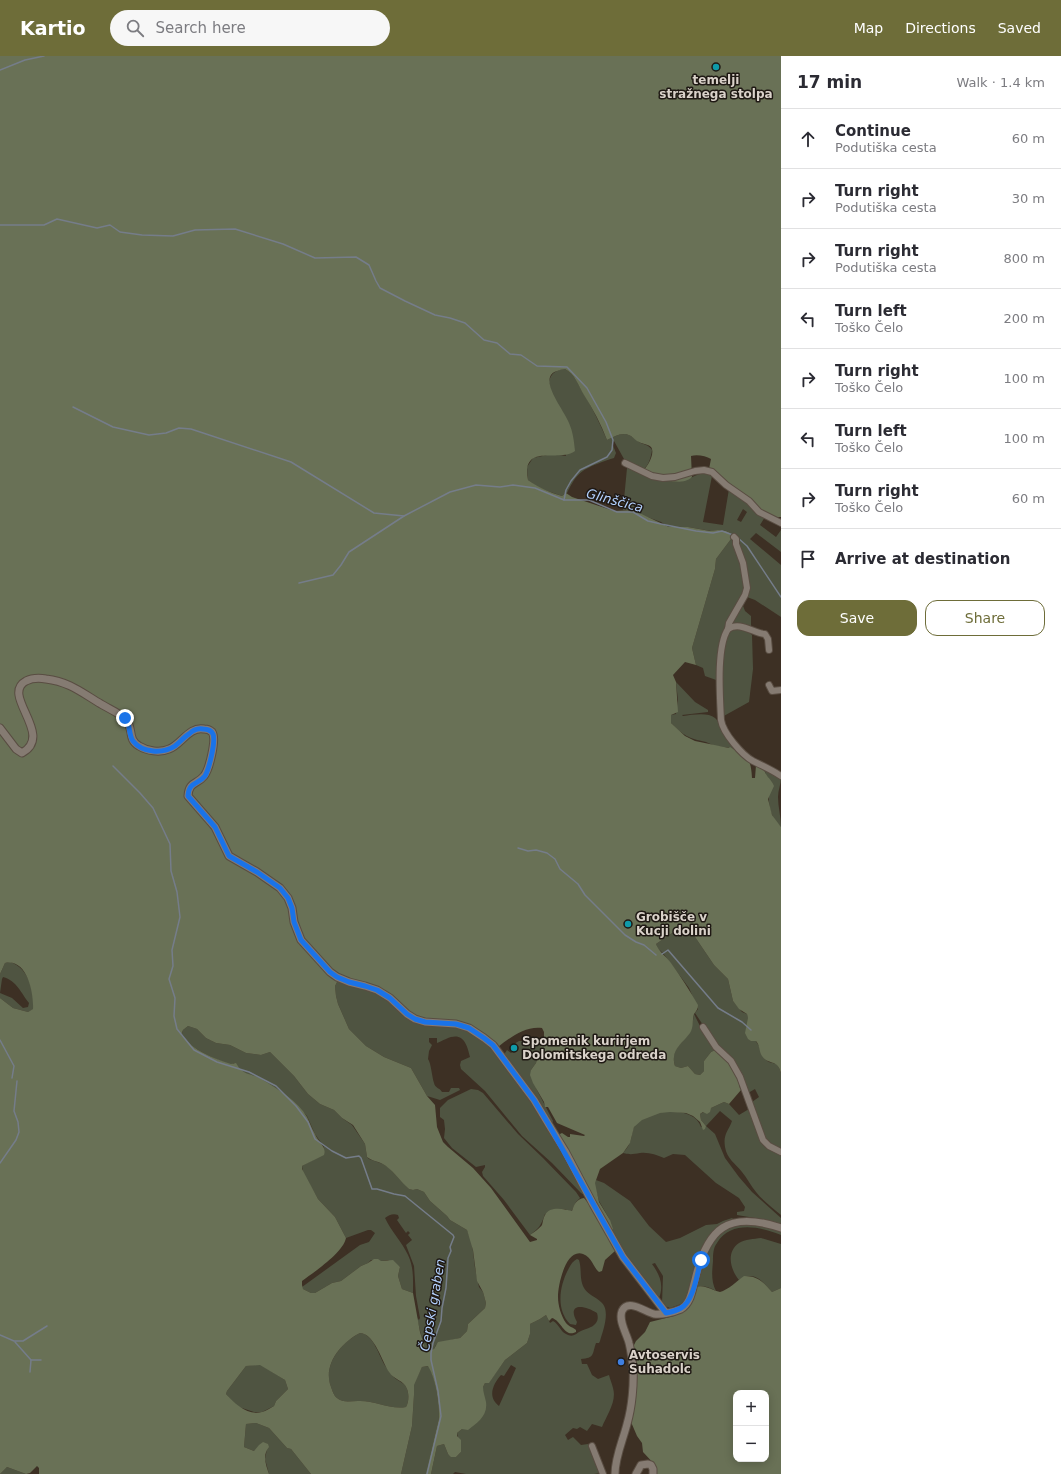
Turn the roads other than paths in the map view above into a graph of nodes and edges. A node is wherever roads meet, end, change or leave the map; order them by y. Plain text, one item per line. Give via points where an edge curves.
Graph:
1 (626, 463) dead end
2 (781, 523) edge
3 (734, 537) dead end
4 (728, 629) junction
5 (769, 650) dead end
6 (768, 685) dead end
7 (781, 690) edge
8 (0, 728) edge
9 (781, 776) edge
10 (703, 1028) dead end
11 (781, 1152) edge
12 (781, 1228) edge
13 (666, 1313) junction
14 (592, 1446) dead end
15 (603, 1474) edge
16 (615, 1474) edge
17 (636, 1474) edge
18 (653, 1474) edge

1 - 2 street via 652,476 663,478 700,470 712,472 760,512
3 - 4 street via 744,563 747,588
4 - 5 street via 735,626 743,627 765,634
4 - 9 street via 723,639 721,661 722,726 744,754
6 - 7 street via 772,691
8 - 13 street via 22,753 30,746 33,739 31,724 18,691 24,682 40,678 69,684 120,715 128,723 134,742 149,751 168,750 193,730 200,728 212,733 214,739 208,769 204,776 191,785 188,796 215,827 229,856 280,888 288,898 301,940 333,975 377,990 415,1019 469,1028 493,1045 534,1100 623,1257
10 - 11 street via 716,1047 731,1061 740,1077 763,1140 768,1146
12 - 13 street via 746,1220 721,1229 704,1250 688,1303 682,1308
13 - 16 street via 656,1314 626,1306 621,1314 632,1354 633,1386 628,1423
14 - 15 street
17 - 18 street via 644,1464 651,1465 654,1469

